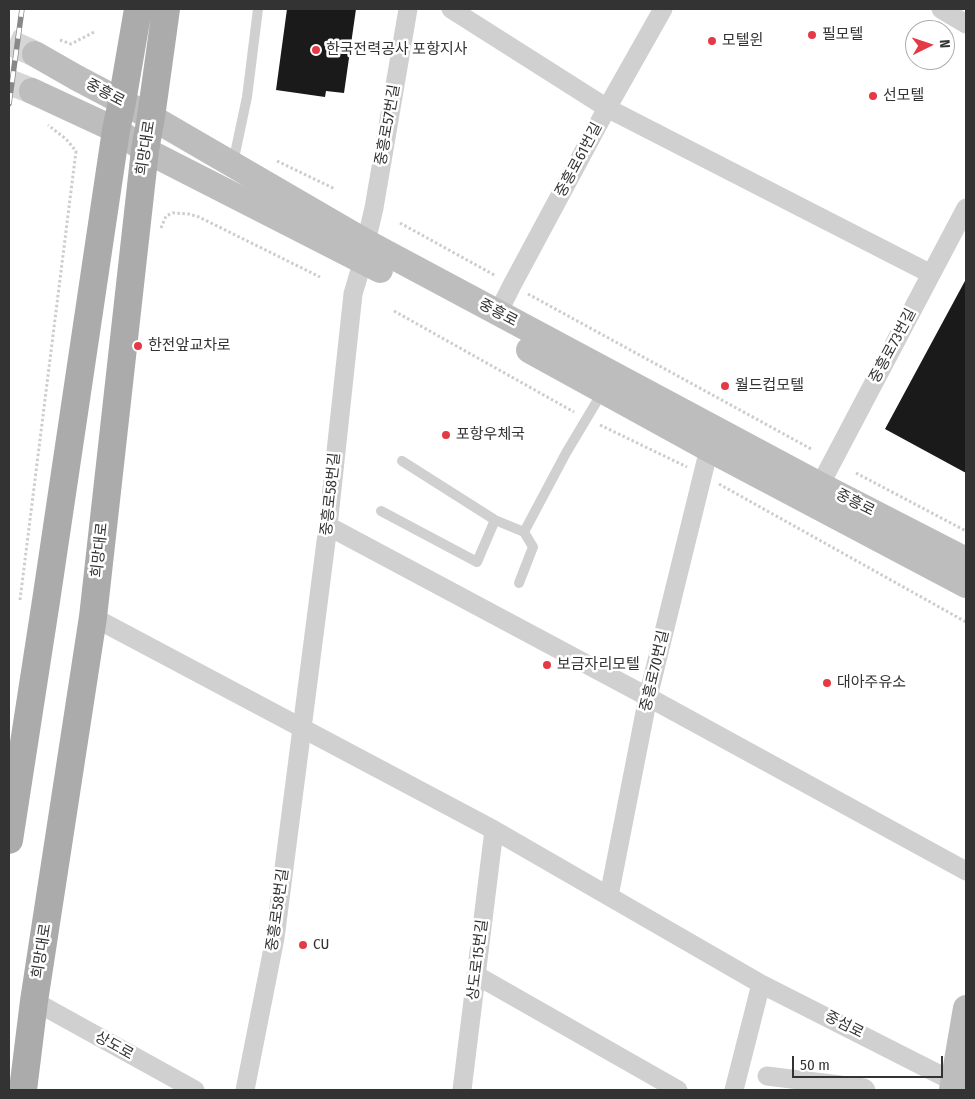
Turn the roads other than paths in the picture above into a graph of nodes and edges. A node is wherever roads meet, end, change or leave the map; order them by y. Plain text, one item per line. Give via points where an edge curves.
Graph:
1 (138, 9) edge
2 (166, 9) edge
3 (258, 9) edge
4 (408, 9) edge
5 (451, 9) edge
6 (663, 9) edge
7 (941, 9) edge
8 (966, 24) edge
9 (35, 54) tunnel mouth
10 (32, 91) tunnel mouth
11 (122, 102) junction
12 (607, 108) junction
13 (151, 117) junction
14 (116, 130) junction
15 (144, 150) junction
16 (233, 164) junction
17 (966, 208) edge
18 (364, 251) junction
19 (931, 274) junction
20 (498, 313) junction
21 (603, 390) junction
22 (709, 449) junction
23 (402, 461) dead end
24 (820, 485) junction
25 (381, 511) dead end
26 (495, 520) junction
27 (328, 526) junction
28 (524, 532) junction
29 (966, 560) edge
30 (519, 583) dead end
31 (966, 585) edge
32 (93, 617) junction
33 (648, 697) junction
34 (303, 728) junction
35 (494, 830) junction
36 (9, 840) edge
37 (966, 871) edge
38 (608, 896) junction
39 (476, 975) junction
40 (761, 984) junction
41 (34, 1001) junction
42 (966, 1008) edge
43 (767, 1076) dead end
44 (957, 1086) edge
45 (22, 1090) edge
46 (195, 1090) edge
47 (245, 1090) edge
48 (462, 1090) edge
49 (678, 1090) edge
50 (734, 1090) edge
51 (866, 1090) edge

1 - 11 main road
2 - 13 main road, 희망대로
3 - 16 lane via 247,97
4 - 18 street, 중흥로57번길
5 - 12 street
6 - 12 street, 중흥로61번길
7 - 8 street
9 - 11 main road, 중흥로
10 - 14 main road, 중흥로
11 - 13 main road, 중흥로
11 - 14 main road
12 - 19 street
12 - 20 street, 중흥로61번길
13 - 15 main road, 희망대로
13 - 16 main road, 중흥로
14 - 15 main road, 중흥로
14 - 36 main road
15 - 18 main road, 중흥로
15 - 32 main road, 희망대로
16 - 18 main road, 중흥로
17 - 19 street, 중흥로73번길
18 - 20 main road, 중흥로
18 - 21 main road, 중흥로
18 - 27 street, 중흥로58번길 via 353,294
19 - 24 street, 중흥로73번길
20 - 24 main road, 중흥로
21 - 22 main road, 중흥로
21 - 28 lane
22 - 31 main road, 중흥로
22 - 33 street, 중흥로70번길
23 - 26 lane
24 - 29 main road, 중흥로
25 - 26 lane via 477,562
26 - 28 lane
27 - 33 street
27 - 34 street, 중흥로58번길
28 - 30 lane via 533,548
32 - 34 street
32 - 41 main road, 희망대로
33 - 37 street
33 - 38 street, 중흥로70번길
34 - 35 street
34 - 47 street, 중흥로58번길 via 275,938
35 - 38 street
35 - 39 street, 상도로15번길
38 - 40 street, 중섬로
39 - 48 street, 상도로15번길
39 - 49 street
40 - 44 street, 중섬로
40 - 50 street
41 - 45 main road, 희망대로
41 - 46 street, 상도로
42 - 44 main road, 중섬로
43 - 51 street

